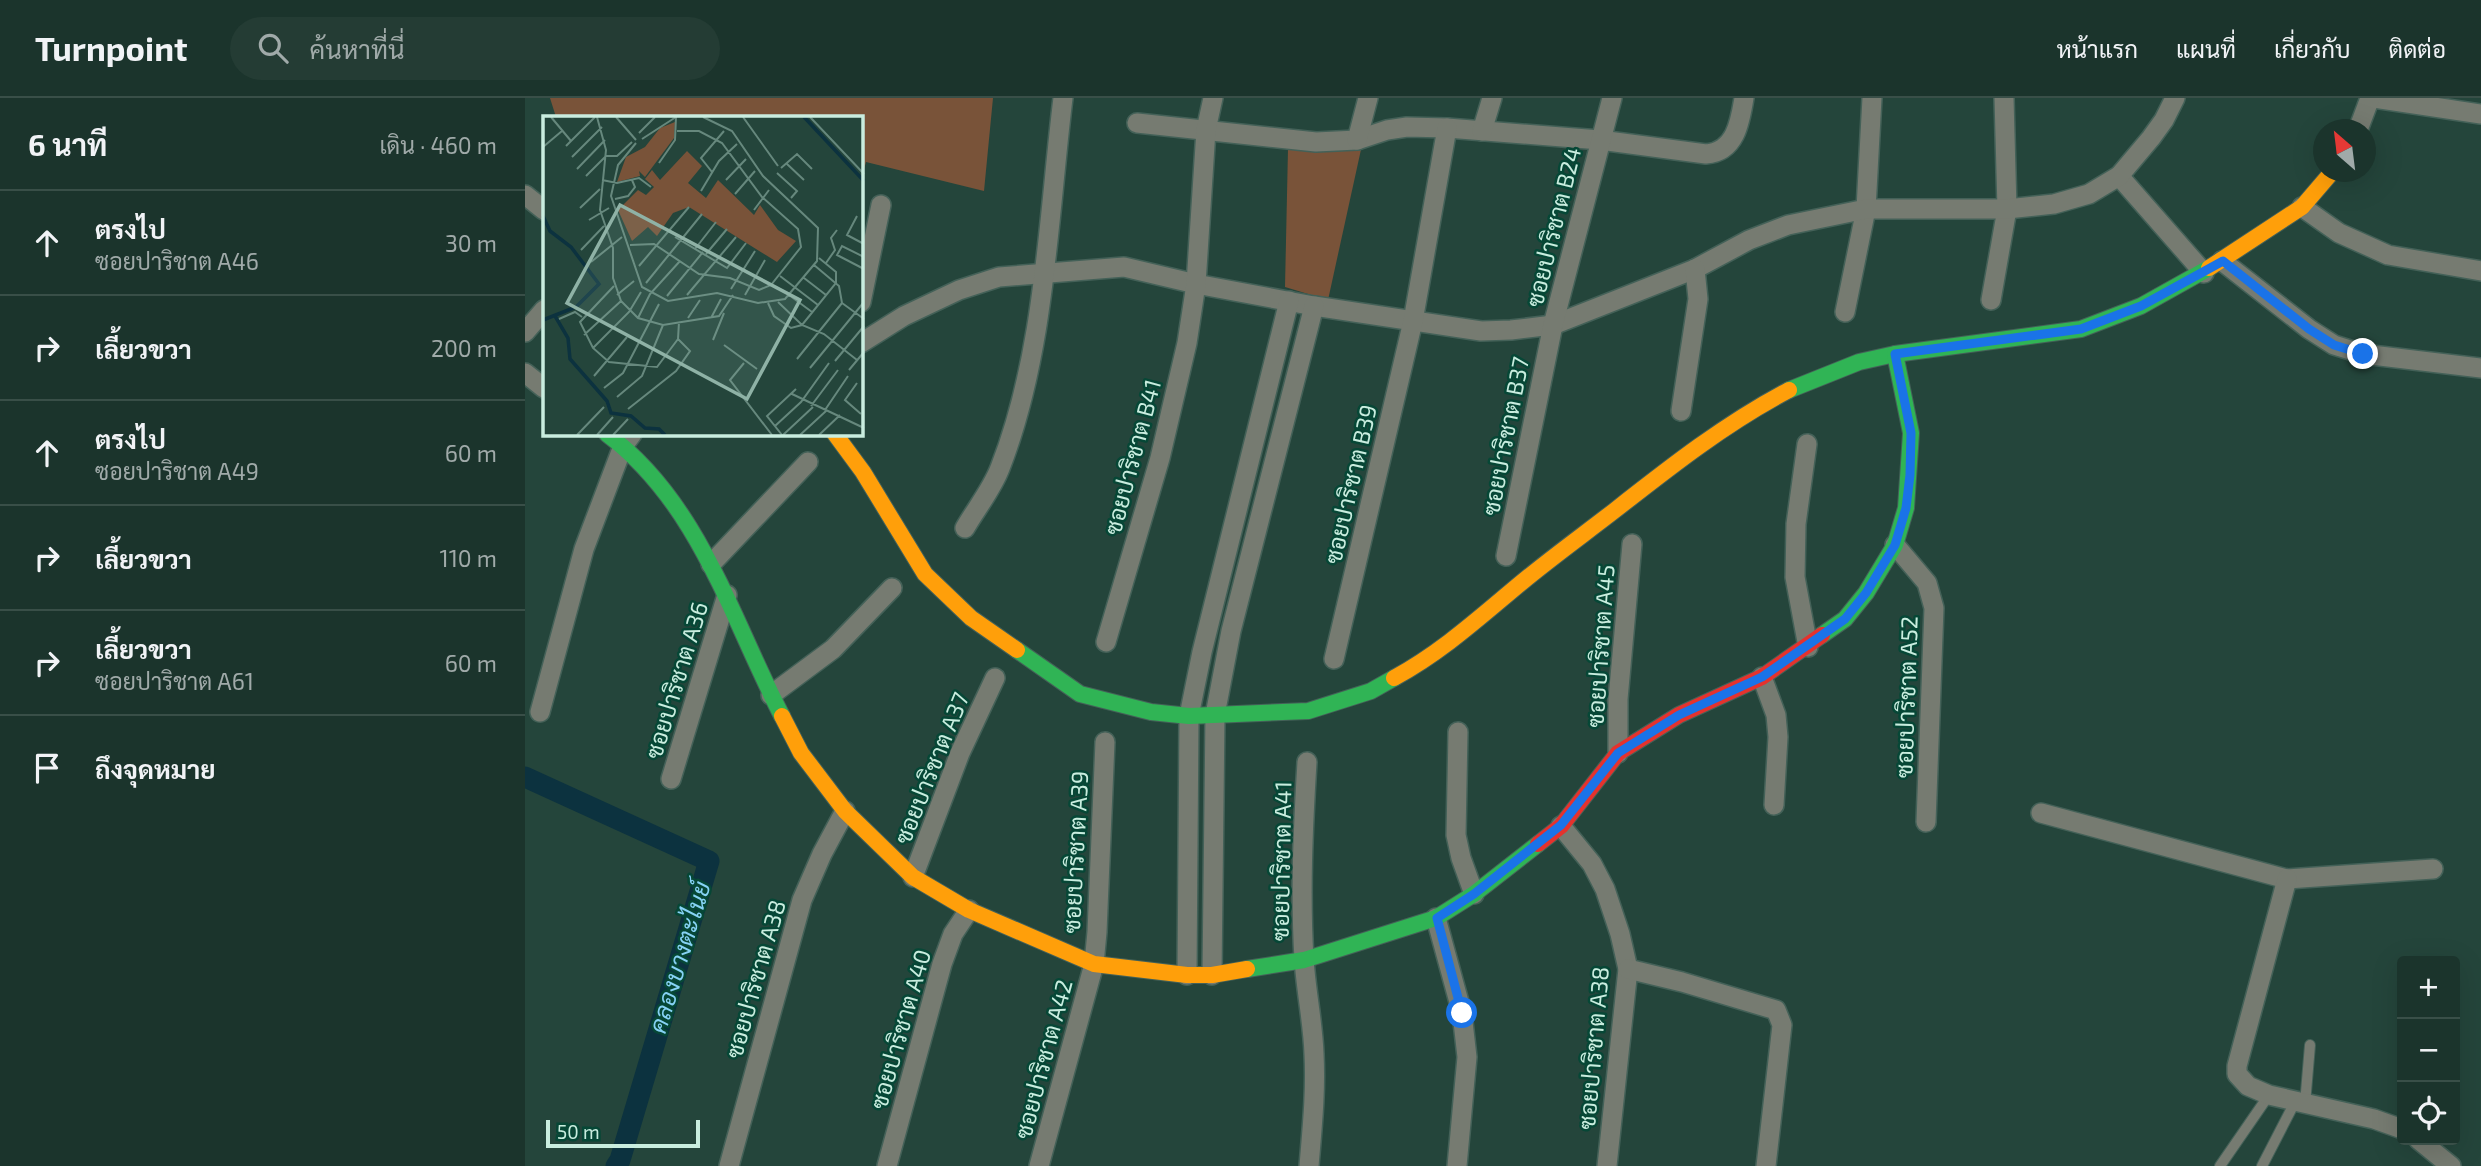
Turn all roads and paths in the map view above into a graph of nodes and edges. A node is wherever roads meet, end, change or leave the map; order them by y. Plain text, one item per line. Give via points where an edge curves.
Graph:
1 (1063, 98) edge
2 (1213, 98) edge
3 (1368, 98) edge
4 (1492, 98) edge
5 (1612, 98) edge
6 (1744, 98) edge
7 (1872, 98) edge
8 (2004, 98) edge
9 (2175, 98) edge
10 (2372, 98) edge
11 (2481, 114) edge
12 (2363, 119) edge
13 (1137, 123) dead end
14 (1447, 128) junction
15 (1206, 130) junction
16 (1482, 131) junction
17 (1357, 140) junction
18 (1600, 140) junction
19 (2119, 176) junction
20 (2323, 182) edge
21 (525, 195) edge
22 (881, 205) dead end
23 (2302, 207) junction
24 (543, 209) edge
25 (1866, 209) junction
26 (2007, 209) junction
27 (2223, 261) junction
28 (1695, 269) junction
29 (2481, 271) edge
30 (2204, 273) junction
31 (1043, 275) junction
32 (1196, 284) junction
33 (863, 292) edge
34 (1991, 300) dead end
35 (1289, 301) junction
36 (1314, 306) junction
37 (543, 311) edge
38 (1845, 312) dead end
39 (1413, 321) junction
40 (1553, 326) junction
41 (525, 332) edge
42 (863, 342) edge
43 (1895, 354) junction
44 (2481, 368) edge
45 (525, 373) edge
46 (543, 387) edge
47 (1681, 411) dead end
48 (836, 436) edge
49 (621, 438) edge
50 (1807, 444) dead end
51 (808, 462) dead end
52 (965, 528) dead end
53 (1632, 544) dead end
54 (1895, 545) junction
55 (1506, 556) dead end
56 (711, 564) junction
57 (892, 588) dead end
58 (727, 594) junction
59 (1105, 642) dead end
60 (1808, 647) junction
61 (1334, 659) dead end
62 (1762, 677) junction
63 (995, 678) dead end
64 (771, 695) junction
65 (540, 712) dead end
66 (1215, 715) junction
67 (1189, 716) junction
68 (1458, 732) dead end
69 (1105, 742) dead end
70 (1618, 753) junction
71 (1307, 762) dead end
72 (671, 779) dead end
73 (1774, 805) dead end
74 (845, 810) junction
75 (2041, 813) dead end
76 (1926, 822) dead end
77 (1561, 825) junction
78 (2434, 869) dead end
79 (913, 877) junction
80 (2287, 879) junction
81 (1474, 894) junction
82 (969, 910) junction
83 (1437, 918) junction
84 (1304, 960) junction
85 (1094, 964) junction
86 (1628, 969) junction
87 (1187, 975) junction
88 (1212, 975) junction
89 (2310, 1045) dead end
90 (2266, 1101) junction
91 (2300, 1103) junction
92 (2397, 1127) edge
93 (2428, 1145) edge
94 (729, 1166) edge
95 (887, 1166) edge
96 (1039, 1166) edge
97 (1309, 1166) edge
98 (1457, 1166) edge
99 (1607, 1166) edge
100 (1766, 1166) edge
101 (2220, 1166) edge
102 (2262, 1166) edge
103 (2451, 1166) edge

1 - 31 street
2 - 15 street, ซอยปาริชาต B41
3 - 17 street
4 - 16 street
5 - 18 street, ซอยปาริชาต B24
6 - 18 street via 1730,144 1720,153
7 - 25 street
8 - 26 street
9 - 19 street via 2164,120
10 - 11 street
10 - 12 street
13 - 15 street
14 - 16 street
14 - 17 street via 1407,127
14 - 39 street, ซอยปาริชาต B39
15 - 17 street via 1285,140
15 - 32 street, ซอยปาริชาต B41
16 - 18 street
18 - 40 street, ซอยปาริชาต B24
19 - 26 street via 2089,194 2055,204
19 - 30 street
20 - 23 street
21 - 24 street
22 - 33 street
23 - 27 street
23 - 29 street via 2339,233 2388,255
25 - 26 street
25 - 28 street via 1788,225
25 - 38 street
26 - 34 street
27 - 30 street
27 - 44 street via 2334,345 2363,354
28 - 40 street
28 - 47 street via 1698,299
30 - 43 street via 2141,306 2081,329
31 - 32 street via 1124,267
31 - 42 street via 999,277 959,290
31 - 52 street via 1021,403 999,470
32 - 35 street
32 - 59 street, ซอยปาริชาต B41 via 1160,458
35 - 36 street
35 - 67 street
36 - 39 street
36 - 66 street via 1231,631
37 - 41 street
39 - 40 street via 1481,331
39 - 61 street, ซอยปาริชาต B39
40 - 55 street, ซอยปาริชาต B37
43 - 54 street via 1911,433 1906,508
43 - 66 street via 1859,362 1753,408 1682,457 1471,627 1422,663 1371,691 1308,711
45 - 46 street
48 - 67 street via 925,574 971,618 1080,694 1151,712
49 - 56 street via 665,491
49 - 65 street via 584,549
50 - 60 street via 1796,524 1795,577
51 - 56 street
53 - 70 street, ซอยปาริชาต A45 via 1618,699
54 - 60 street via 1845,619
54 - 76 street, ซอยปาริชาต A52 via 1927,583 1934,608
56 - 58 street
57 - 64 street via 833,649
58 - 64 street
58 - 72 street, ซอยปาริชาต A36
60 - 62 street
62 - 70 street via 1679,715
62 - 73 street via 1776,715
63 - 79 street, ซอยปาริชาต A37 via 960,753
64 - 74 street via 801,753
66 - 67 street
66 - 88 street
67 - 87 street
68 - 81 street via 1456,835
69 - 85 street, ซอยปาริชาต A39
70 - 77 street
71 - 84 street, ซอยปาริชาต A41 via 1302,848
74 - 79 street
74 - 94 street, ซอยปาริชาต A38 via 802,900
75 - 80 street
77 - 81 street
77 - 86 street, ซอยปาริชาต A38 via 1605,889
78 - 80 street
79 - 82 street
80 - 90 street via 2237,1066 2237,1074
81 - 83 street
82 - 85 street
82 - 95 street, ซอยปาริชาต A40 via 953,934 942,964
83 - 84 street
83 - 98 street via 1462,1013 1467,1057
84 - 88 street
84 - 97 street, ซอยปาริชาต A41 via 1314,1053
85 - 87 street
85 - 96 street, ซอยปาริชาต A42
86 - 99 street, ซอยปาริชาต A38
86 - 100 street via 1776,1010 1782,1026
87 - 88 street
89 - 91 lane
90 - 91 street
90 - 101 lane
91 - 92 street
91 - 102 lane
93 - 103 street

